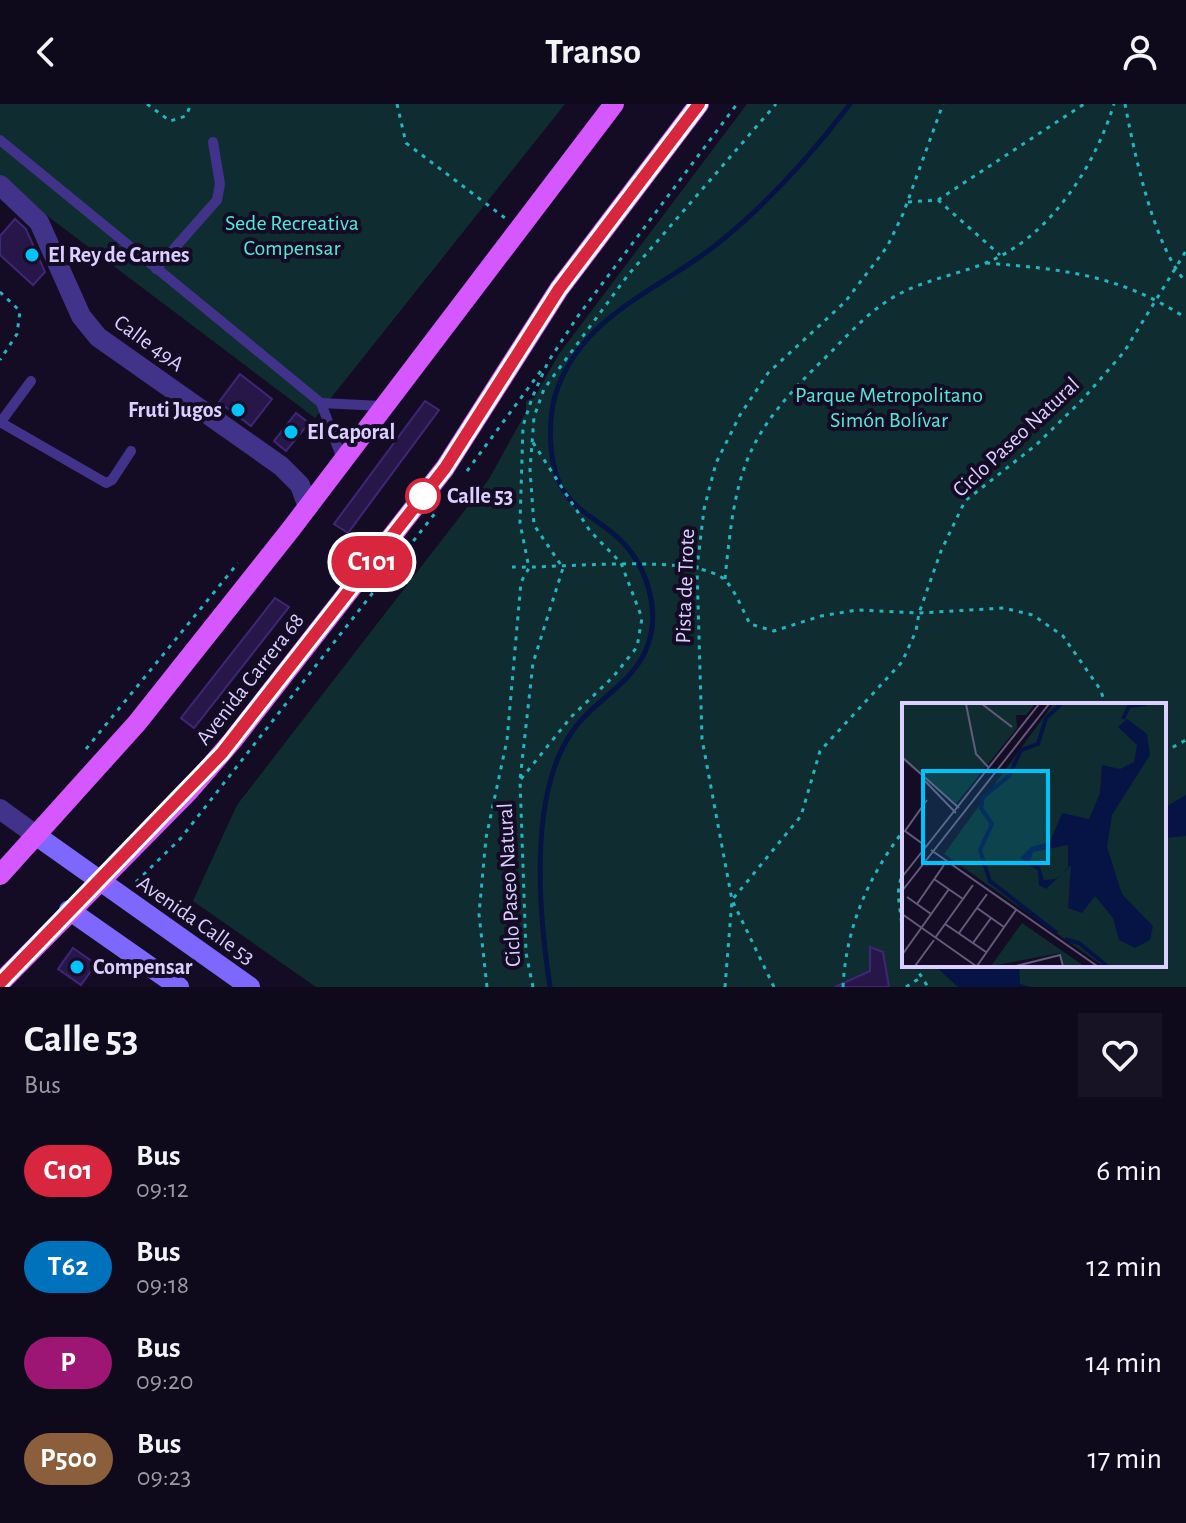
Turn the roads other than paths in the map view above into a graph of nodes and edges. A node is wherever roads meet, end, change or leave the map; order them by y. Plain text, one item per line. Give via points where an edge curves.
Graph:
1 (614, 104) edge
2 (699, 104) edge
3 (0, 140) edge
4 (213, 142) dead end
5 (0, 185) edge
6 (156, 269) junction
7 (31, 381) dead end
8 (321, 403) junction
9 (384, 406) junction
10 (0, 423) edge
11 (131, 451) dead end
12 (343, 461) junction
13 (308, 507) junction
14 (0, 809) edge
15 (37, 836) junction
16 (0, 875) edge
17 (99, 881) junction
18 (69, 910) junction
19 (0, 983) edge
20 (179, 987) edge
21 (250, 987) edge

1 - 9 main road
2 - 17 main road, Avenida Carrera 68 via 559,289 445,468 211,766
3 - 6 lane
4 - 6 lane via 220,193
5 - 13 street, Calle 49A via 39,222 88,327 281,466 300,485
6 - 8 lane
7 - 10 lane
8 - 9 lane
8 - 12 lane
9 - 12 main road
10 - 11 lane via 106,483
12 - 13 main road
13 - 15 main road via 128,735
14 - 15 street
15 - 16 main road
15 - 17 main road, Avenida Calle 53
17 - 18 main road, Avenida Carrera 68
17 - 21 main road, Avenida Calle 53
18 - 19 main road, Avenida Carrera 68
18 - 20 main road

